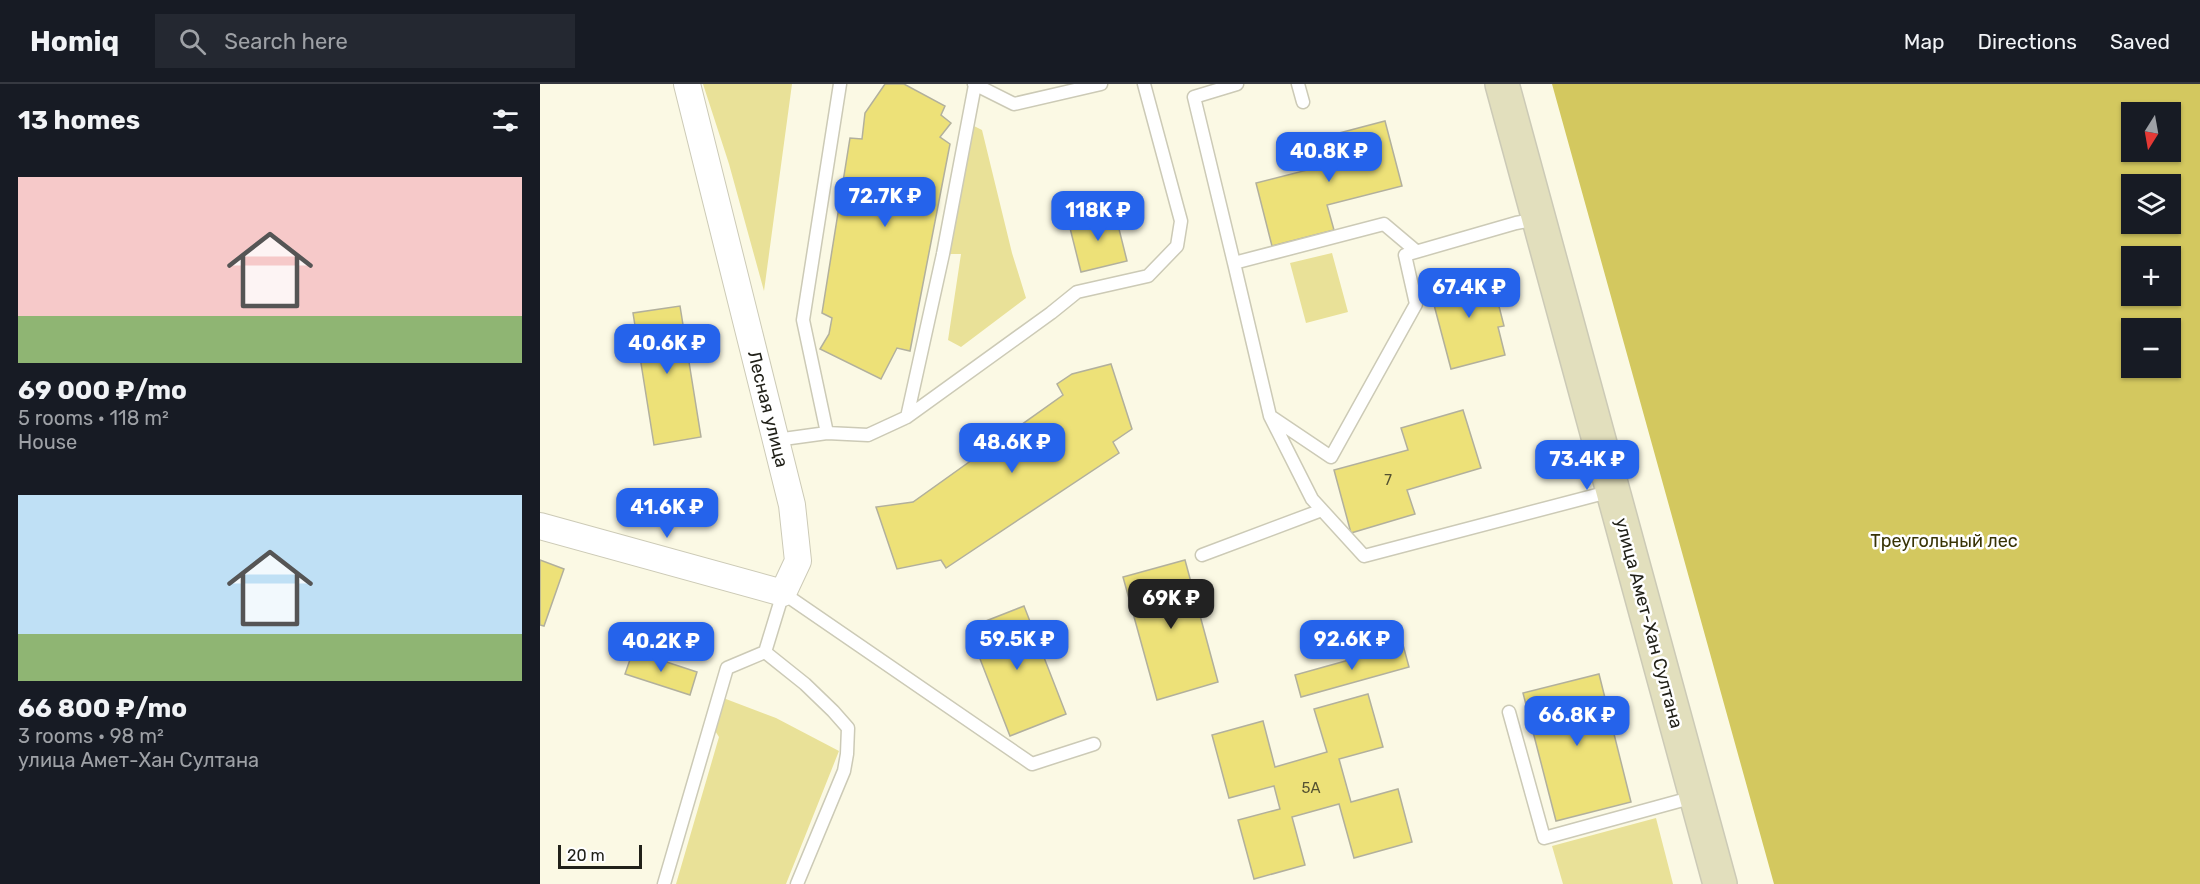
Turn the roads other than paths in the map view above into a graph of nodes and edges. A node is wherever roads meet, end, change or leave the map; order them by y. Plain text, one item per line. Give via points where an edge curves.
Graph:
1 (687, 84) edge
2 (840, 84) edge
3 (975, 84) edge
4 (1101, 84) edge
5 (1144, 84) edge
6 (1237, 84) edge
7 (1298, 84) edge
8 (1502, 84) edge
9 (1303, 102) dead end
10 (1538, 219) junction
11 (1416, 251) junction
12 (1234, 263) junction
13 (1270, 416) junction
14 (907, 417) junction
15 (827, 433) junction
16 (776, 440) junction
17 (1613, 490) junction
18 (1322, 510) junction
19 (540, 526) edge
20 (1202, 555) dead end
21 (783, 593) junction
22 (765, 652) junction
23 (1509, 712) dead end
24 (1094, 744) dead end
25 (1696, 797) junction
26 (664, 884) edge
27 (797, 884) edge
28 (1720, 884) edge

1 - 16 street, Лесная улица
2 - 15 lane via 803,320
3 - 4 lane via 1014,104
3 - 14 lane via 944,254
5 - 14 lane via 1181,221 1177,246 1148,276 1077,292
6 - 12 lane via 1194,97
7 - 9 lane
8 - 10 main road, улица Амет-Хан Султана
10 - 11 lane
10 - 17 main road, улица Амет-Хан Султана
11 - 12 lane via 1384,224
11 - 13 lane via 1405,255 1416,304 1331,457
12 - 13 lane
13 - 18 lane via 1312,499
14 - 15 lane via 868,435
15 - 16 lane
16 - 21 street, Лесная улица via 792,505 798,561
17 - 18 lane via 1364,556
17 - 25 main road, улица Амет-Хан Султана
18 - 20 lane
19 - 21 street
21 - 22 lane
21 - 24 lane via 1032,764
22 - 26 lane via 727,668
22 - 27 lane via 848,728 844,771
23 - 25 lane via 1544,838
25 - 28 main road, улица Амет-Хан Султана

